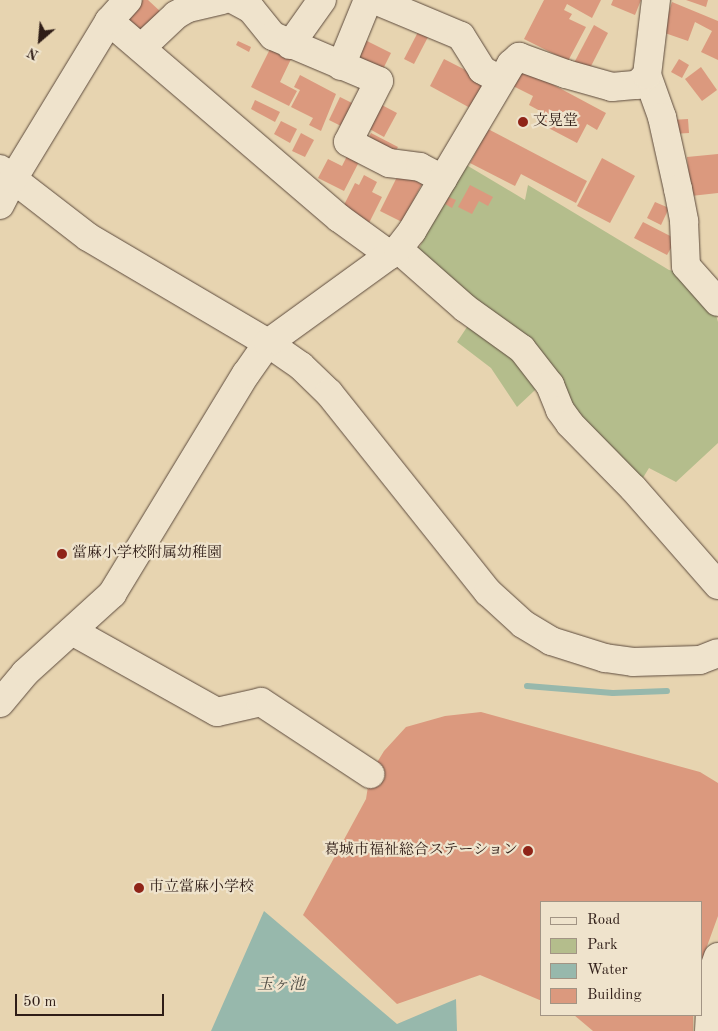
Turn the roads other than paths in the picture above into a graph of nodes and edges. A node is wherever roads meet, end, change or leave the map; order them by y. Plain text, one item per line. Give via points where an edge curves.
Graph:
1 (128, 0) edge
2 (222, 0) edge
3 (234, 0) edge
4 (322, 0) edge
5 (368, 0) edge
6 (375, 0) edge
7 (656, 0) edge
8 (110, 21) junction
9 (290, 45) junction
10 (141, 48) junction
11 (341, 66) junction
12 (648, 75) junction
13 (502, 80) junction
14 (6, 174) edge
15 (443, 179) junction
16 (0, 205) edge
17 (394, 252) junction
18 (718, 302) edge
19 (268, 343) junction
20 (715, 571) edge
21 (72, 631) junction
22 (718, 653) edge
23 (0, 703) edge
24 (370, 774) dead end
25 (718, 957) edge
26 (709, 1031) edge

1 - 8 street
2 - 10 street via 182,11
3 - 9 street via 251,9 273,36
4 - 9 street
5 - 11 street
6 - 13 street via 461,36 482,70
7 - 12 street
8 - 10 street
8 - 14 street
9 - 11 street
10 - 17 street via 339,218
11 - 15 street via 379,81 348,142 389,163 420,167
12 - 13 street via 637,85 612,87 519,56
12 - 18 street via 662,117 678,189 684,221 686,266
13 - 15 street
14 - 16 street
14 - 19 street via 88,236
15 - 17 street
17 - 19 street
17 - 20 street via 522,349 550,385 560,410 570,424
19 - 21 street via 112,594
19 - 22 street via 301,366 329,393 488,592 523,624 551,641 606,658 633,662 700,660
21 - 23 street via 25,673
21 - 24 street via 217,712 261,702
25 - 26 street via 712,974

